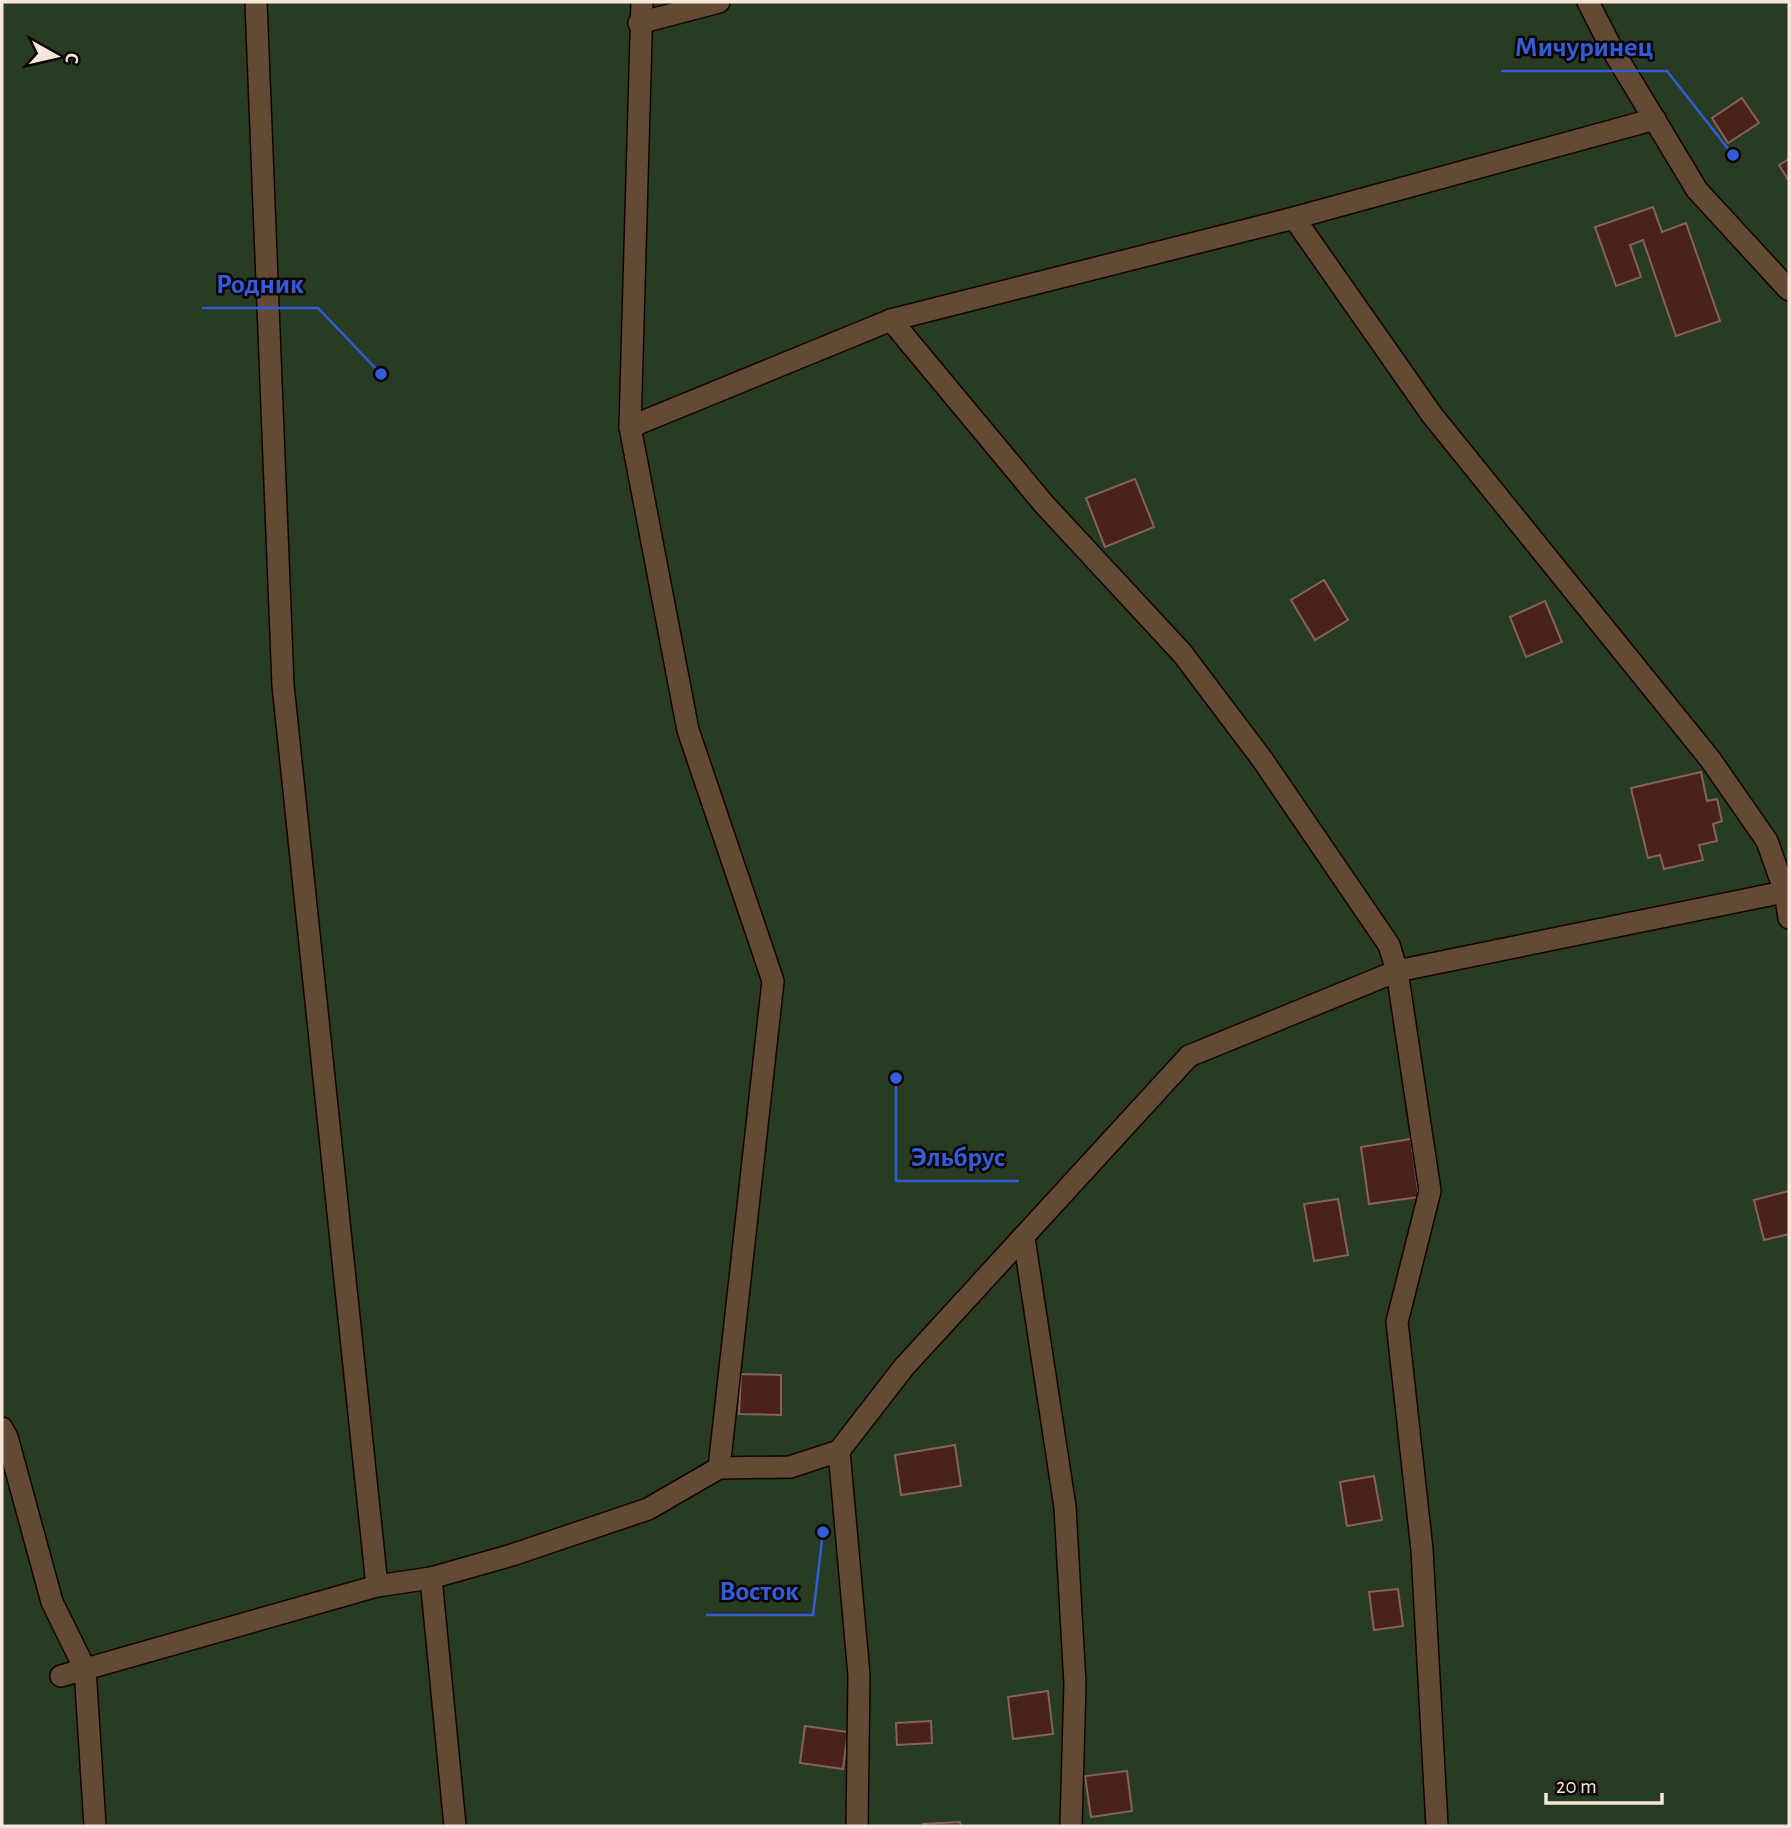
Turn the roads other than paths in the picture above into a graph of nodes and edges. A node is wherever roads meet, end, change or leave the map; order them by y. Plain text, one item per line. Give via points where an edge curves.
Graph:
1 (256, 2) edge
2 (719, 2) edge
3 (1588, 2) edge
4 (641, 12) edge
5 (1655, 120) junction
6 (1294, 218) junction
7 (1789, 290) edge
8 (891, 320) junction
9 (630, 427) junction
10 (1787, 891) edge
11 (1789, 918) edge
12 (1397, 971) junction
13 (1024, 1238) junction
14 (2, 1428) edge
15 (839, 1451) junction
16 (719, 1468) junction
17 (431, 1578) junction
18 (377, 1586) junction
19 (85, 1669) junction
20 (61, 1676) dead end
21 (95, 1826) edge
22 (455, 1826) edge
23 (857, 1826) edge
24 (1071, 1826) edge
25 (1437, 1826) edge

1 - 18 street via 283,685
2 - 4 street
3 - 5 street
4 - 9 street
5 - 6 street
5 - 7 street via 1697,190
6 - 8 street
6 - 10 street via 1433,415 1710,759 1768,841
8 - 9 street
8 - 12 street via 1043,503 1182,653 1262,759 1389,945
9 - 16 street via 688,730 773,981
10 - 11 street
10 - 12 street
12 - 13 street via 1189,1056
12 - 25 street via 1430,1191 1397,1321 1422,1550
13 - 15 street via 904,1367
13 - 24 street via 1065,1507 1075,1684
14 - 19 street via 52,1602
15 - 16 street via 790,1467
15 - 23 street via 859,1675
16 - 17 street via 648,1509
17 - 18 street
17 - 22 street
18 - 19 street
19 - 20 street
19 - 21 street

